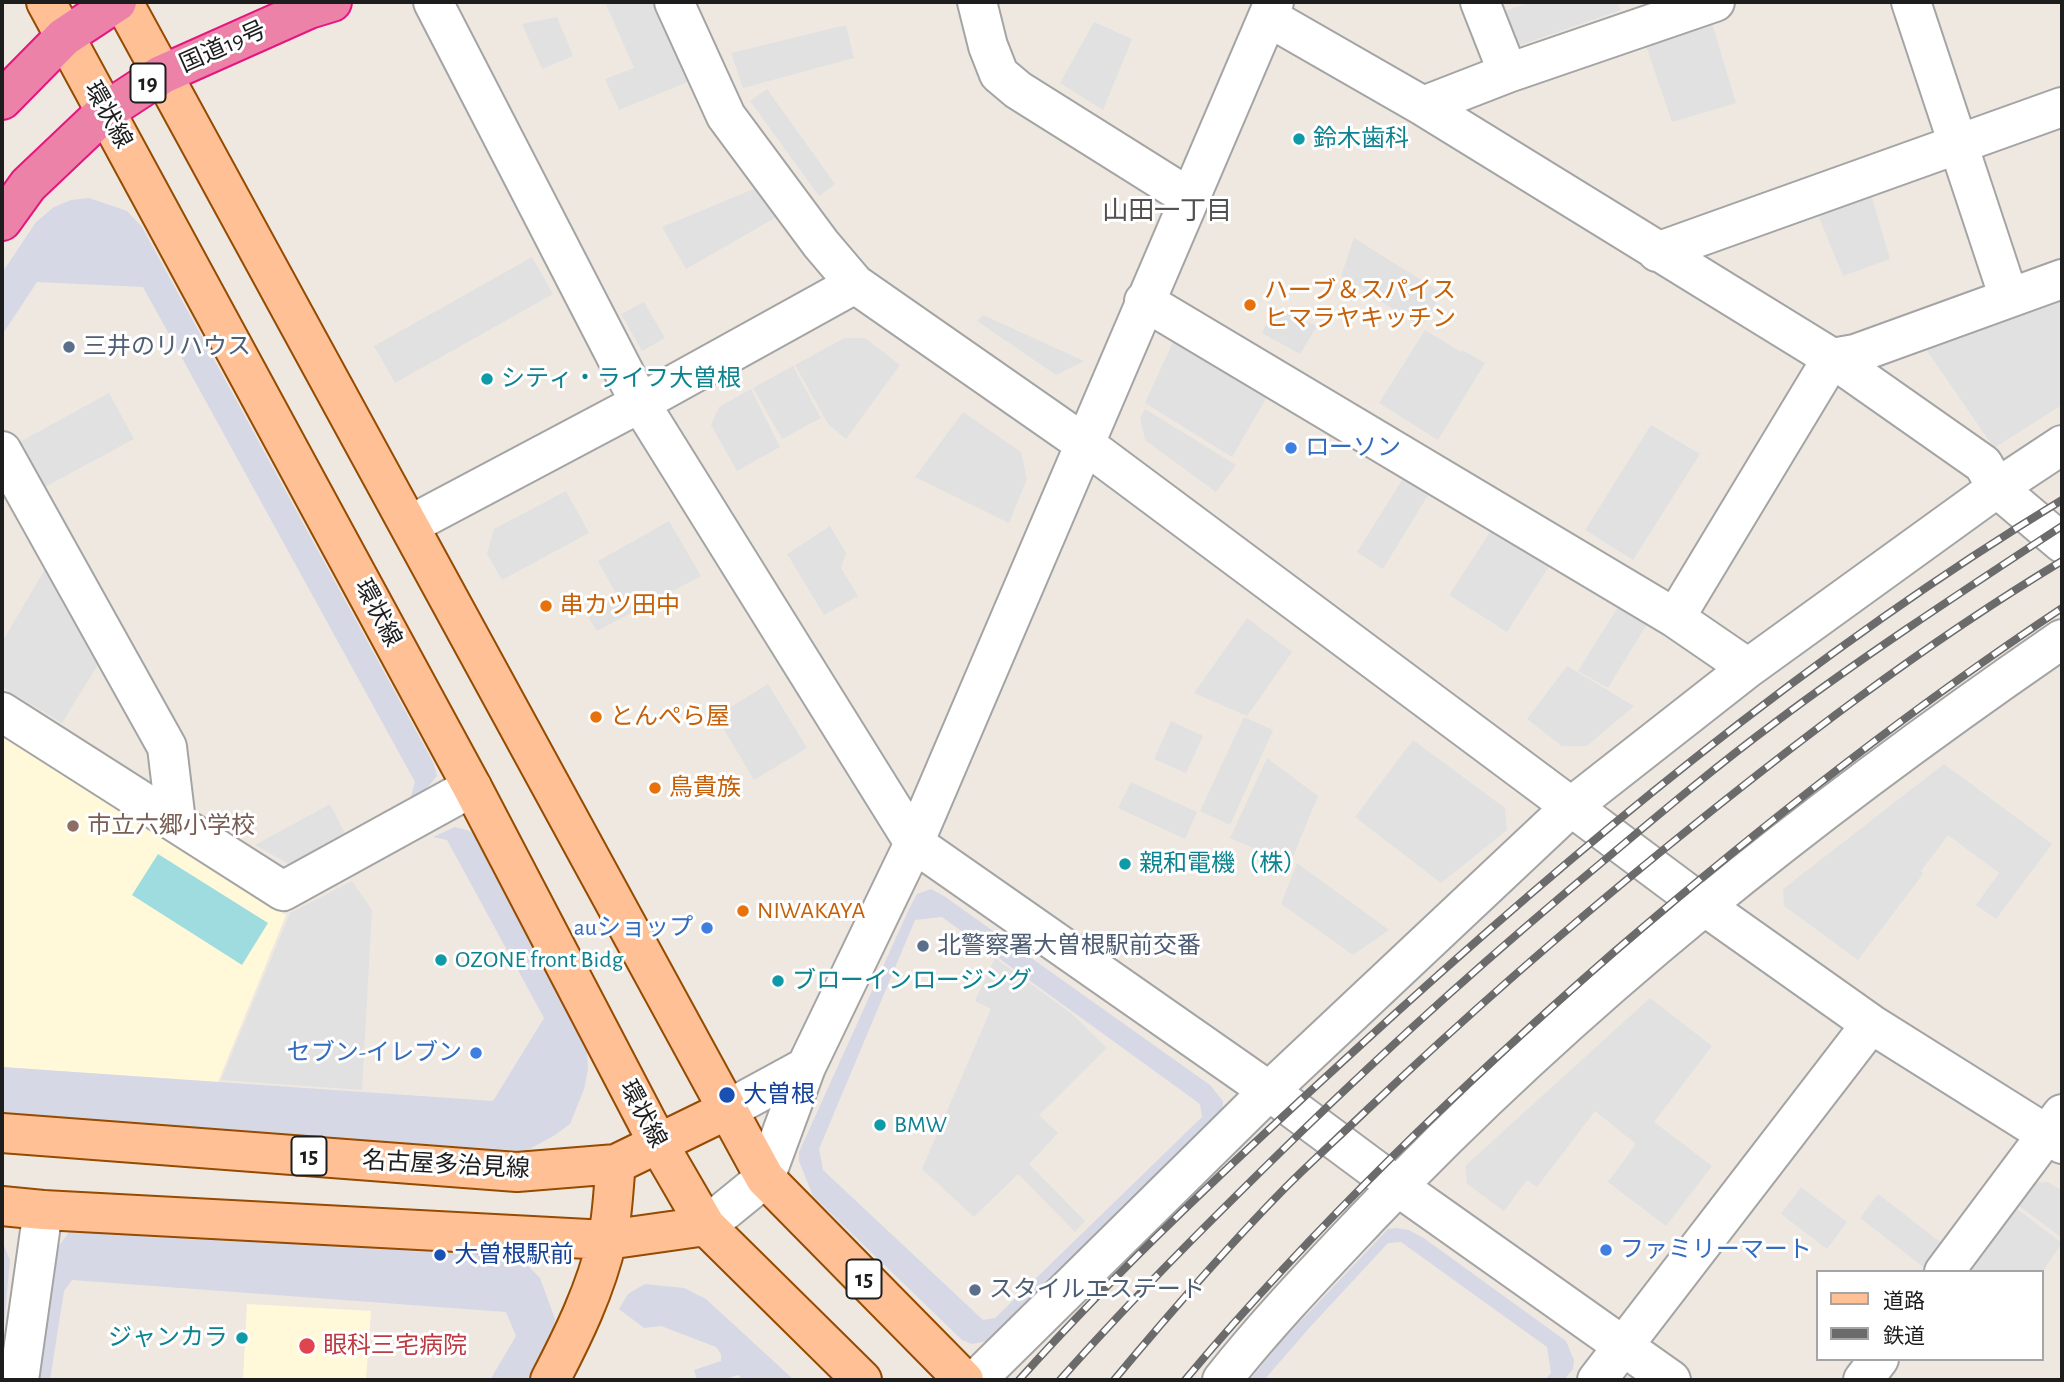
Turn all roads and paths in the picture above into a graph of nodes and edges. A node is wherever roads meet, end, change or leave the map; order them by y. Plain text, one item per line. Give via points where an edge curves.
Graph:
1 (46, 2) edge
2 (117, 2) edge
3 (123, 2) edge
4 (332, 2) edge
5 (433, 2) edge
6 (674, 2) edge
7 (976, 2) edge
8 (1480, 2) edge
9 (1715, 2) edge
10 (1911, 2) edge
11 (1271, 9) edge
12 (64, 37) junction
13 (1508, 73) junction
14 (161, 75) junction
15 (2, 100) edge
16 (1423, 106) junction
17 (2062, 107) edge
18 (106, 111) junction
19 (1959, 143) junction
20 (1190, 198) junction
21 (2, 221) edge
22 (1657, 252) junction
23 (2062, 279) edge
24 (855, 284) junction
25 (2009, 298) junction
26 (1144, 301) junction
27 (1832, 358) junction
28 (640, 403) junction
29 (2062, 444) edge
30 (1086, 445) junction
31 (2, 451) edge
32 (1997, 488) junction
33 (410, 524) junction
34 (2062, 543) edge
35 (1675, 618) junction
36 (2062, 639) edge
37 (1748, 668) junction
38 (2, 712) edge
39 (472, 787) junction
40 (1572, 806) junction
41 (176, 822) junction
42 (914, 843) junction
43 (1703, 905) junction
44 (1871, 1024) junction
45 (806, 1066) junction
46 (1269, 1091) junction
47 (727, 1110) junction
48 (2057, 1131) edge
49 (2, 1133) edge
50 (659, 1145) junction
51 (616, 1164) junction
52 (765, 1178) junction
53 (1397, 1186) junction
54 (2, 1206) edge
55 (43, 1210) junction
56 (706, 1226) junction
57 (607, 1240) junction
58 (1946, 1270) edge
59 (1623, 1346) junction
60 (1877, 1361) edge
61 (19, 1380) edge
62 (550, 1380) edge
63 (862, 1380) edge
64 (964, 1380) edge
65 (976, 1380) edge
66 (1222, 1380) edge
67 (1597, 1380) edge
68 (1671, 1380) edge
69 (1863, 1380) edge

1 - 12 main road, 環状線
2 - 12 highway
3 - 14 main road
4 - 14 highway, 国道19号 / 19
5 - 28 street
6 - 24 street via 726,116
7 - 20 street via 999,74
8 - 13 street
9 - 13 street
10 - 19 street
11 - 16 street
11 - 20 street
12 - 15 highway
12 - 18 main road, 環状線
13 - 16 street
14 - 18 highway, 国道19号 / 19
14 - 33 main road
16 - 22 street
17 - 19 street
18 - 21 highway, 国道19号 / 19 via 28,185
18 - 39 main road, 環状線
19 - 22 street
19 - 25 street
20 - 26 street
22 - 27 street
23 - 25 street
24 - 28 street
24 - 30 street
25 - 27 street via 1855,354
26 - 30 street
26 - 35 street
27 - 32 street via 1983,464
27 - 35 street
28 - 33 street
28 - 42 street
29 - 32 street
30 - 40 street
30 - 42 street
31 - 41 street via 167,747
32 - 34 street
32 - 37 street
33 - 47 main road
35 - 37 street
36 - 43 street via 1954,714
37 - 40 street
38 - 41 street
39 - 41 street via 283,891
39 - 50 main road, 環状線
40 - 43 street
40 - 46 street
42 - 45 street
42 - 46 street
43 - 44 street
43 - 53 street via 1617,977
44 - 48 street
44 - 59 street
45 - 47 street
45 - 52 street
46 - 53 street
46 - 65 street
47 - 50 main road, 名古屋多治見線 / 15
47 - 52 main road, 15
48 - 58 street
49 - 51 main road, 名古屋多治見線 / 15 via 517,1172
50 - 51 main road, 名古屋多治見線 / 15
50 - 56 main road, 環状線
51 - 57 main road
52 - 56 street
52 - 64 main road, 15
53 - 59 street
53 - 66 street via 1269,1321
54 - 55 main road
55 - 57 main road
55 - 61 street
56 - 57 main road
56 - 63 main road
57 - 62 main road via 589,1297
59 - 67 street
59 - 68 street
60 - 69 street

